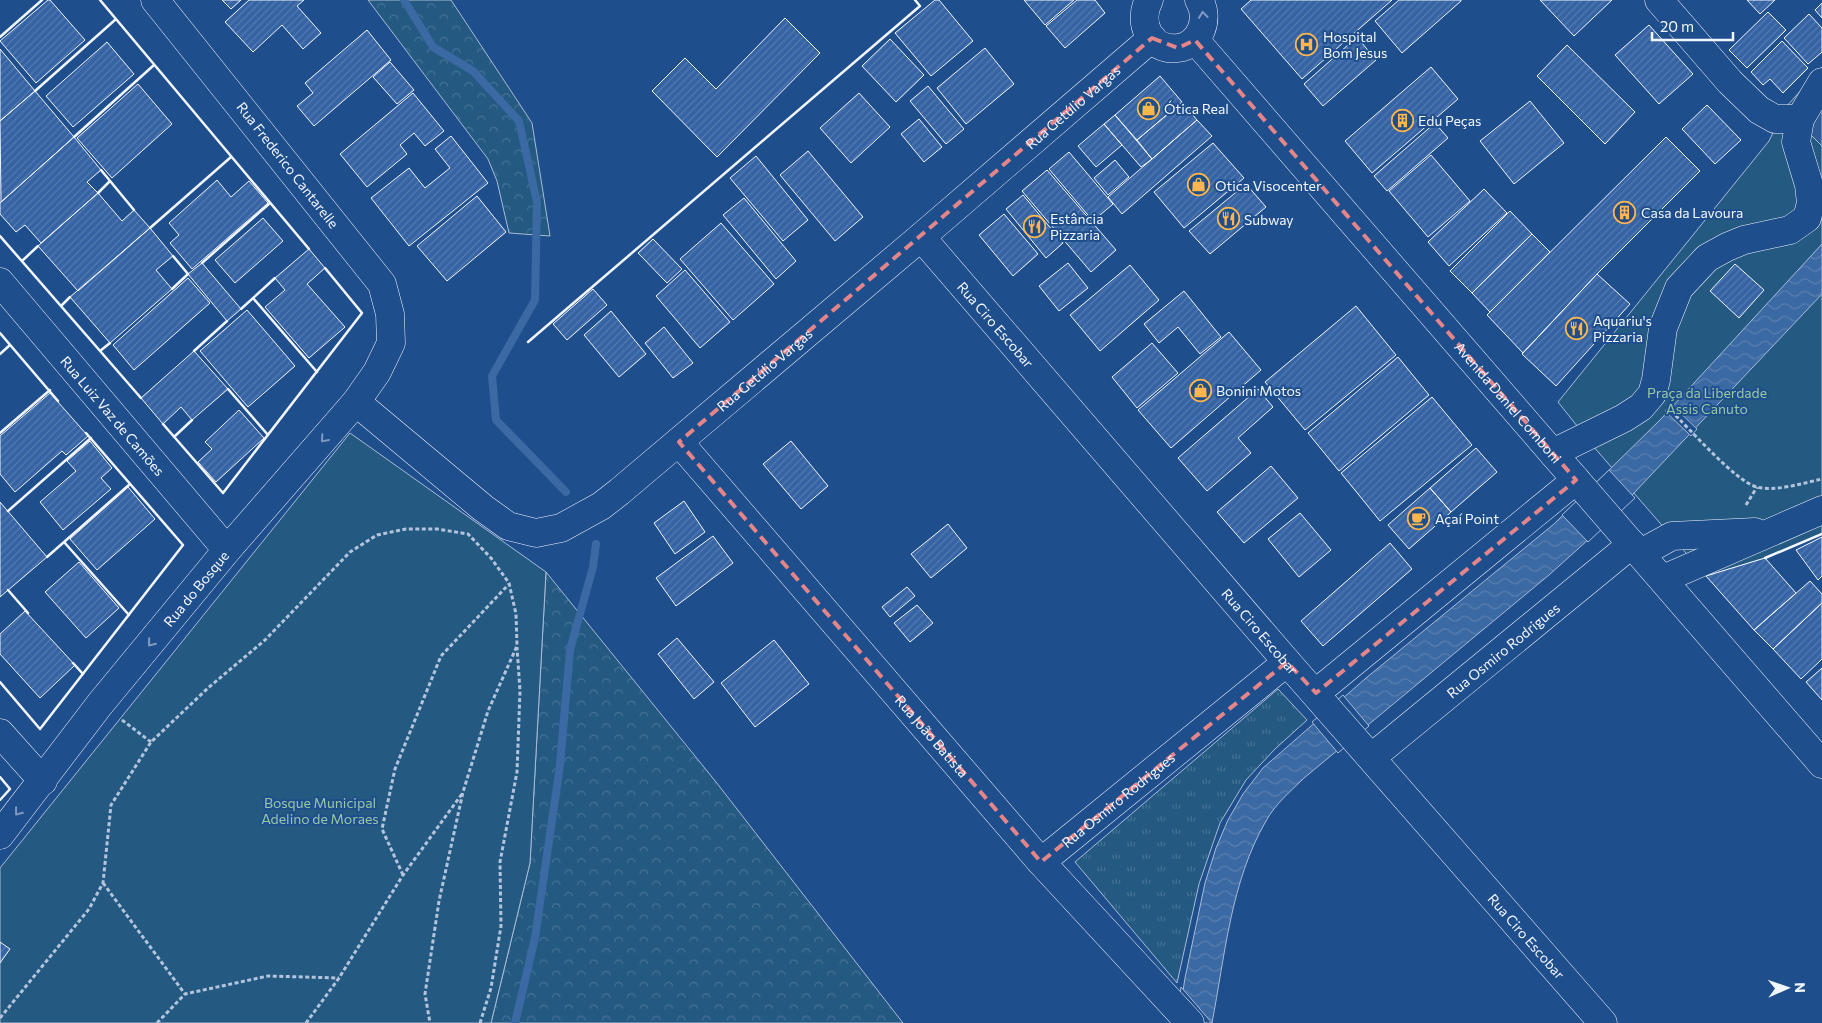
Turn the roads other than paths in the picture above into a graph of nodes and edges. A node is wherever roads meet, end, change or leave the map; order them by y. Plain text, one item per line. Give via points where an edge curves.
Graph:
1 (155, 0) edge
2 (1149, 0) edge
3 (1199, 0) edge
4 (1659, 0) edge
5 (1152, 38) junction
6 (1195, 40) junction
7 (1822, 82) edge
8 (1800, 119) junction
9 (921, 237) junction
10 (0, 282) edge
11 (391, 343) joint
12 (356, 402) junction
13 (679, 442) junction
14 (1553, 453) junction
15 (1581, 486) junction
16 (1822, 510) edge
17 (1772, 531) junction
18 (1636, 548) junction
19 (227, 550) junction
20 (1664, 579) junction
21 (1288, 662) junction
22 (1322, 700) junction
23 (0, 733) edge
24 (1365, 749) junction
25 (1822, 764) edge
26 (42, 781) junction
27 (0, 835) edge
28 (1041, 862) junction
29 (1183, 1016) edge
30 (1603, 1023) edge

1 - 11 street, Rua Frederico Cantarelle via 382,284 390,314
2 - 5 street via 1143,15
6 -> 3 street via 1204,24
4 - 8 street via 1730,82 1759,110 1775,119
5 - 6 street via 1168,48 1178,48
5 - 9 street, Rua Getúlio Vargas
6 - 14 street, Avenida Daniel Comboni
7 - 8 street
8 - 14 street via 1796,142 1809,185 1811,203 1807,218 1790,230 1744,240 1706,258 1679,288 1663,328 1652,394 1641,407 1624,418
9 - 13 street, Rua Getúlio Vargas
9 - 21 street, Rua Ciro Escobar
10 - 19 street, Rua Luiz Vaz de Camões
11 - 12 street, Rua do Bosque via 377,372
12 - 13 street, Rua Getúlio Vargas via 483,508 508,526 536,533 560,528 601,506
12 -> 19 street, Rua do Bosque
13 - 28 street, Rua João Batista
14 - 15 street, Avenida Daniel Comboni
15 - 18 street, Avenida Daniel Comboni
15 - 22 street
16 - 17 street
17 - 18 street, Rua Osmiro Rodrigues via 1672,536
17 - 20 street
18 - 20 street, Avenida Daniel Comboni
18 - 24 street, Rua Osmiro Rodrigues
19 -> 26 street, Rua do Bosque via 100,704
20 - 25 street, Avenida Daniel Comboni
21 - 22 street, Rua Ciro Escobar
21 - 28 street, Rua Osmiro Rodrigues
22 - 24 street, Rua Ciro Escobar
23 - 26 street
24 - 30 street, Rua Ciro Escobar
26 -> 27 street, Rua do Bosque
28 - 29 street, Rua João Batista

